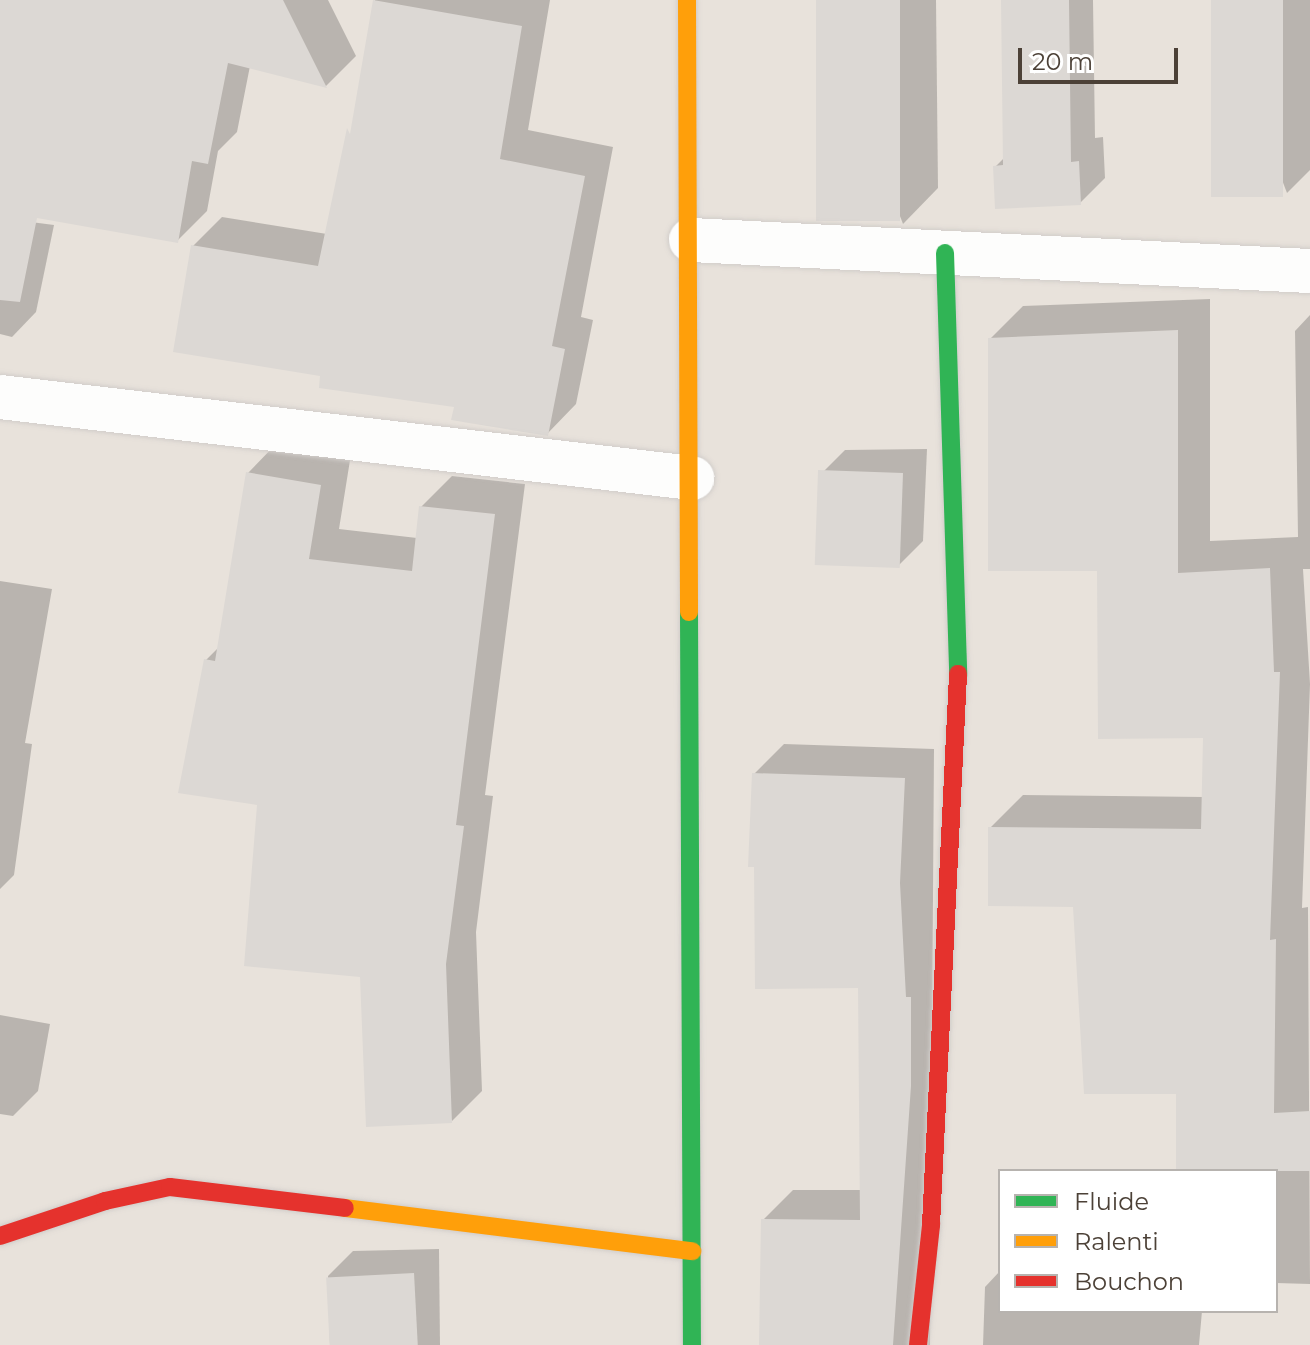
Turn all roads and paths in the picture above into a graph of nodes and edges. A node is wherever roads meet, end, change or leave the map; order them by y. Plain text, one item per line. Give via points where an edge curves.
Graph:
1 (687, 0) edge
2 (691, 240) junction
3 (945, 253) junction
4 (1310, 271) edge
5 (0, 397) edge
6 (692, 478) junction
7 (0, 1236) edge
8 (692, 1251) junction
9 (692, 1345) edge
10 (918, 1345) edge

1 - 2 street
2 - 3 street
2 - 6 street
3 - 4 street
3 - 10 street via 959,716 944,895 931,1225
5 - 6 street
6 - 8 street
7 - 8 street via 105,1201 170,1187
8 - 9 street

